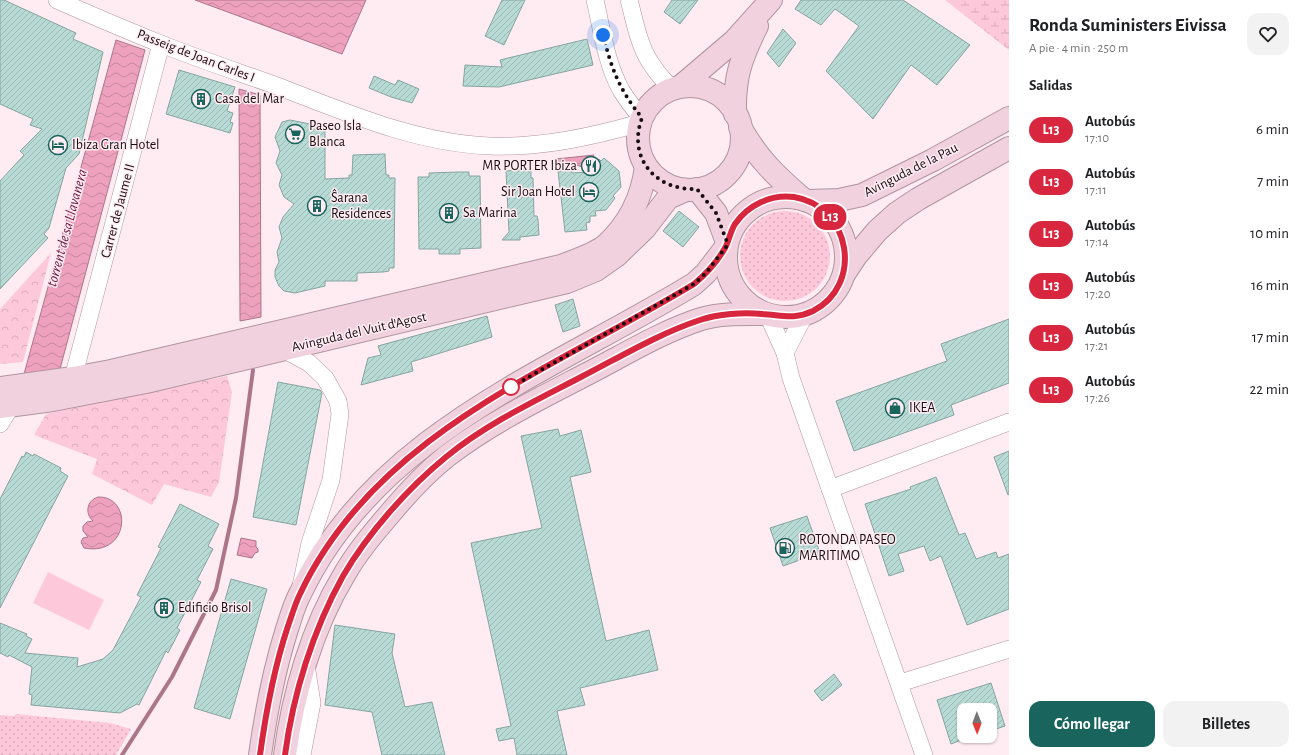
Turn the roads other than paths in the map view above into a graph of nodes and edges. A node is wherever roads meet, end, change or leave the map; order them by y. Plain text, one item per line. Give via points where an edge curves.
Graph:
1 (56, 0) edge
2 (595, 0) edge
3 (629, 0) edge
4 (768, 4) edge
5 (162, 44) junction
6 (676, 88) junction
7 (1009, 118) edge
8 (641, 120) junction
9 (738, 120) junction
10 (1009, 148) edge
11 (646, 167) junction
12 (692, 189) junction
13 (806, 200) junction
14 (726, 245) junction
15 (843, 275) junction
16 (766, 314) junction
17 (805, 314) junction
18 (285, 350) junction
19 (785, 356) junction
20 (73, 378) junction
21 (3, 407) edge
22 (1009, 422) edge
23 (830, 489) junction
24 (299, 594) junction
25 (1009, 649) edge
26 (306, 664) junction
27 (900, 683) junction
28 (260, 755) edge
29 (285, 755) edge
30 (302, 755) edge
31 (924, 755) edge

1 - 5 street, Passeig de Joan Carles I
2 - 8 street via 616,79
3 - 6 street via 647,57 655,69
4 - 6 main road via 728,46
4 - 9 main road via 746,47 740,65 735,93
5 - 8 street, Passeig de Joan Carles I via 399,131 452,143 489,146 552,143 592,136
5 - 20 street, Carrer de Jaume II
6 - 8 main road via 654,100
6 - 9 main road via 696,87 712,91 726,101
7 - 13 main road, Avinguda de la Pau via 862,195 839,200
8 - 11 main road via 638,145
9 - 12 main road via 741,147 732,167 717,182
9 - 13 main road via 762,161 780,180
10 - 15 main road, Avinguda de la Pau via 896,213 877,231
11 - 12 main road via 664,183
11 - 20 main road, Avinguda del Vuit d'Agost via 641,194 630,216 605,245 567,264
12 - 14 main road via 716,213
12 - 18 main road, Avinguda del Vuit d'Agost via 668,198 645,228 616,256 596,270 567,282
13 - 14 main road via 782,197 761,202 740,219
13 - 15 main road via 827,213 840,231 846,253
14 - 16 main road via 725,259 731,284 747,304
14 - 24 main road via 706,273 694,284 465,415 389,473 350,516 324,552
15 - 17 main road via 839,286 829,299 816,310
16 - 17 main road via 782,317
16 - 19 street
16 - 26 main road via 711,317 677,328 496,423 447,456 409,491 378,527 344,575 317,632
17 - 19 street
18 - 21 main road, Avinguda del Vuit d'Agost via 100,392
18 - 24 street via 308,363 325,378 338,401 340,414 331,480 310,543
19 - 23 street
20 - 21 main road, Avinguda del Vuit d'Agost
22 - 23 street
23 - 27 street
24 - 28 main road via 278,660
25 - 27 street
26 - 29 main road
26 - 30 street via 312,703
27 - 31 street

